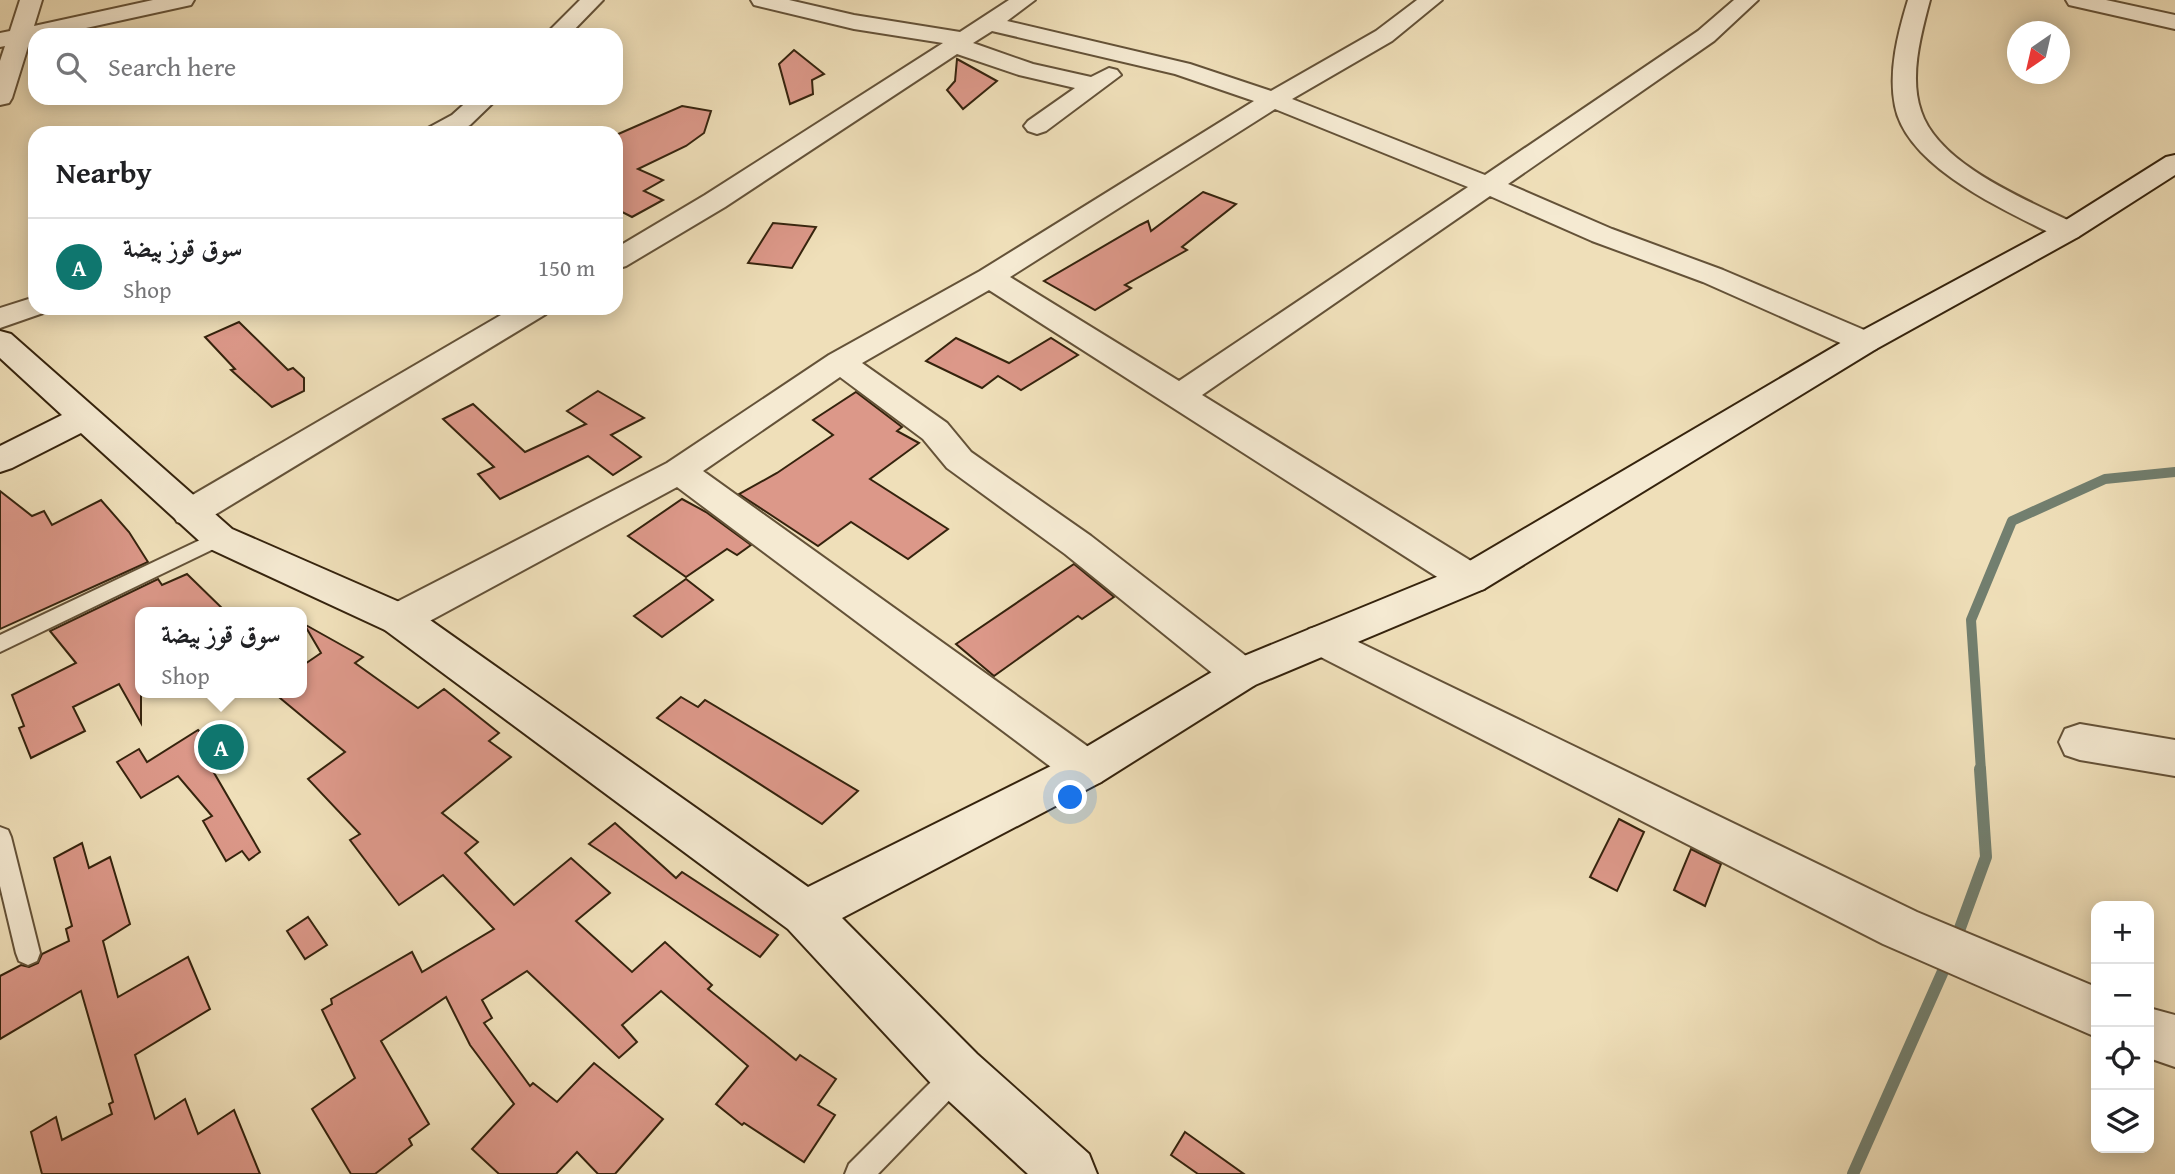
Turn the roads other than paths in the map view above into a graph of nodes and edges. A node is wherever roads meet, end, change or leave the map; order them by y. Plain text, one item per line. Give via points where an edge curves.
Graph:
1 (31, 0) edge
2 (184, 0) edge
3 (592, 0) edge
4 (762, 0) edge
5 (1024, 0) edge
6 (1431, 0) edge
7 (1747, 0) edge
8 (1919, 0) edge
9 (2077, 0) edge
10 (2175, 22) edge
11 (986, 23) junction
12 (55, 28) edge
13 (563, 28) edge
14 (28, 34) edge
15 (9, 38) edge
16 (959, 42) junction
17 (1132, 57) junction
18 (1095, 86) junction
19 (0, 98) edge
20 (1273, 100) junction
21 (478, 105) edge
22 (450, 126) edge
23 (1037, 126) dead end
24 (2175, 163) edge
25 (1489, 186) junction
26 (2068, 231) junction
27 (623, 256) edge
28 (990, 277) junction
29 (28, 309) edge
30 (523, 315) edge
31 (0, 319) edge
32 (0, 341) edge
33 (1865, 342) junction
34 (840, 362) junction
35 (1179, 396) junction
36 (83, 418) junction
37 (0, 460) edge
38 (679, 471) junction
39 (190, 513) junction
40 (219, 538) junction
41 (1470, 579) junction
42 (399, 619) junction
43 (1323, 640) junction
44 (0, 644) edge
45 (1241, 674) junction
46 (2080, 742) dead end
47 (2175, 758) edge
48 (1086, 769) junction
49 (0, 837) edge
50 (805, 913) junction
51 (28, 953) dead end
52 (2091, 1010) edge
53 (2154, 1035) edge
54 (2175, 1041) edge
55 (958, 1073) junction
56 (859, 1174) edge
57 (1069, 1174) edge

1 - 15 street
2 - 12 street
3 - 13 street
4 - 16 street
5 - 11 street
6 - 20 street via 1384,36
7 - 25 street via 1706,36
8 - 26 street via 1904,89 1911,120 1936,154
9 - 10 street
11 - 16 street
11 - 17 street
14 - 15 street
15 - 19 street
16 - 18 street via 1027,70
16 - 27 street
17 - 18 street
17 - 20 street
18 - 23 street
20 - 25 street
20 - 28 street
21 - 22 street
24 - 26 street
25 - 33 street
25 - 35 street
26 - 33 street
28 - 34 street
28 - 35 street
29 - 31 street
30 - 39 street
32 - 36 street
33 - 41 street
34 - 38 street
34 - 45 street via 935,431 959,460 1078,545
35 - 41 street
36 - 37 street
36 - 39 street
38 - 42 street
38 - 48 street
39 - 40 street
40 - 42 street
40 - 44 lane
41 - 43 street
42 - 50 street
43 - 45 street
43 - 52 street via 1900,928
45 - 48 street
46 - 47 street
48 - 50 street
49 - 51 lane
50 - 55 street
53 - 54 street
55 - 56 lane
55 - 57 street

